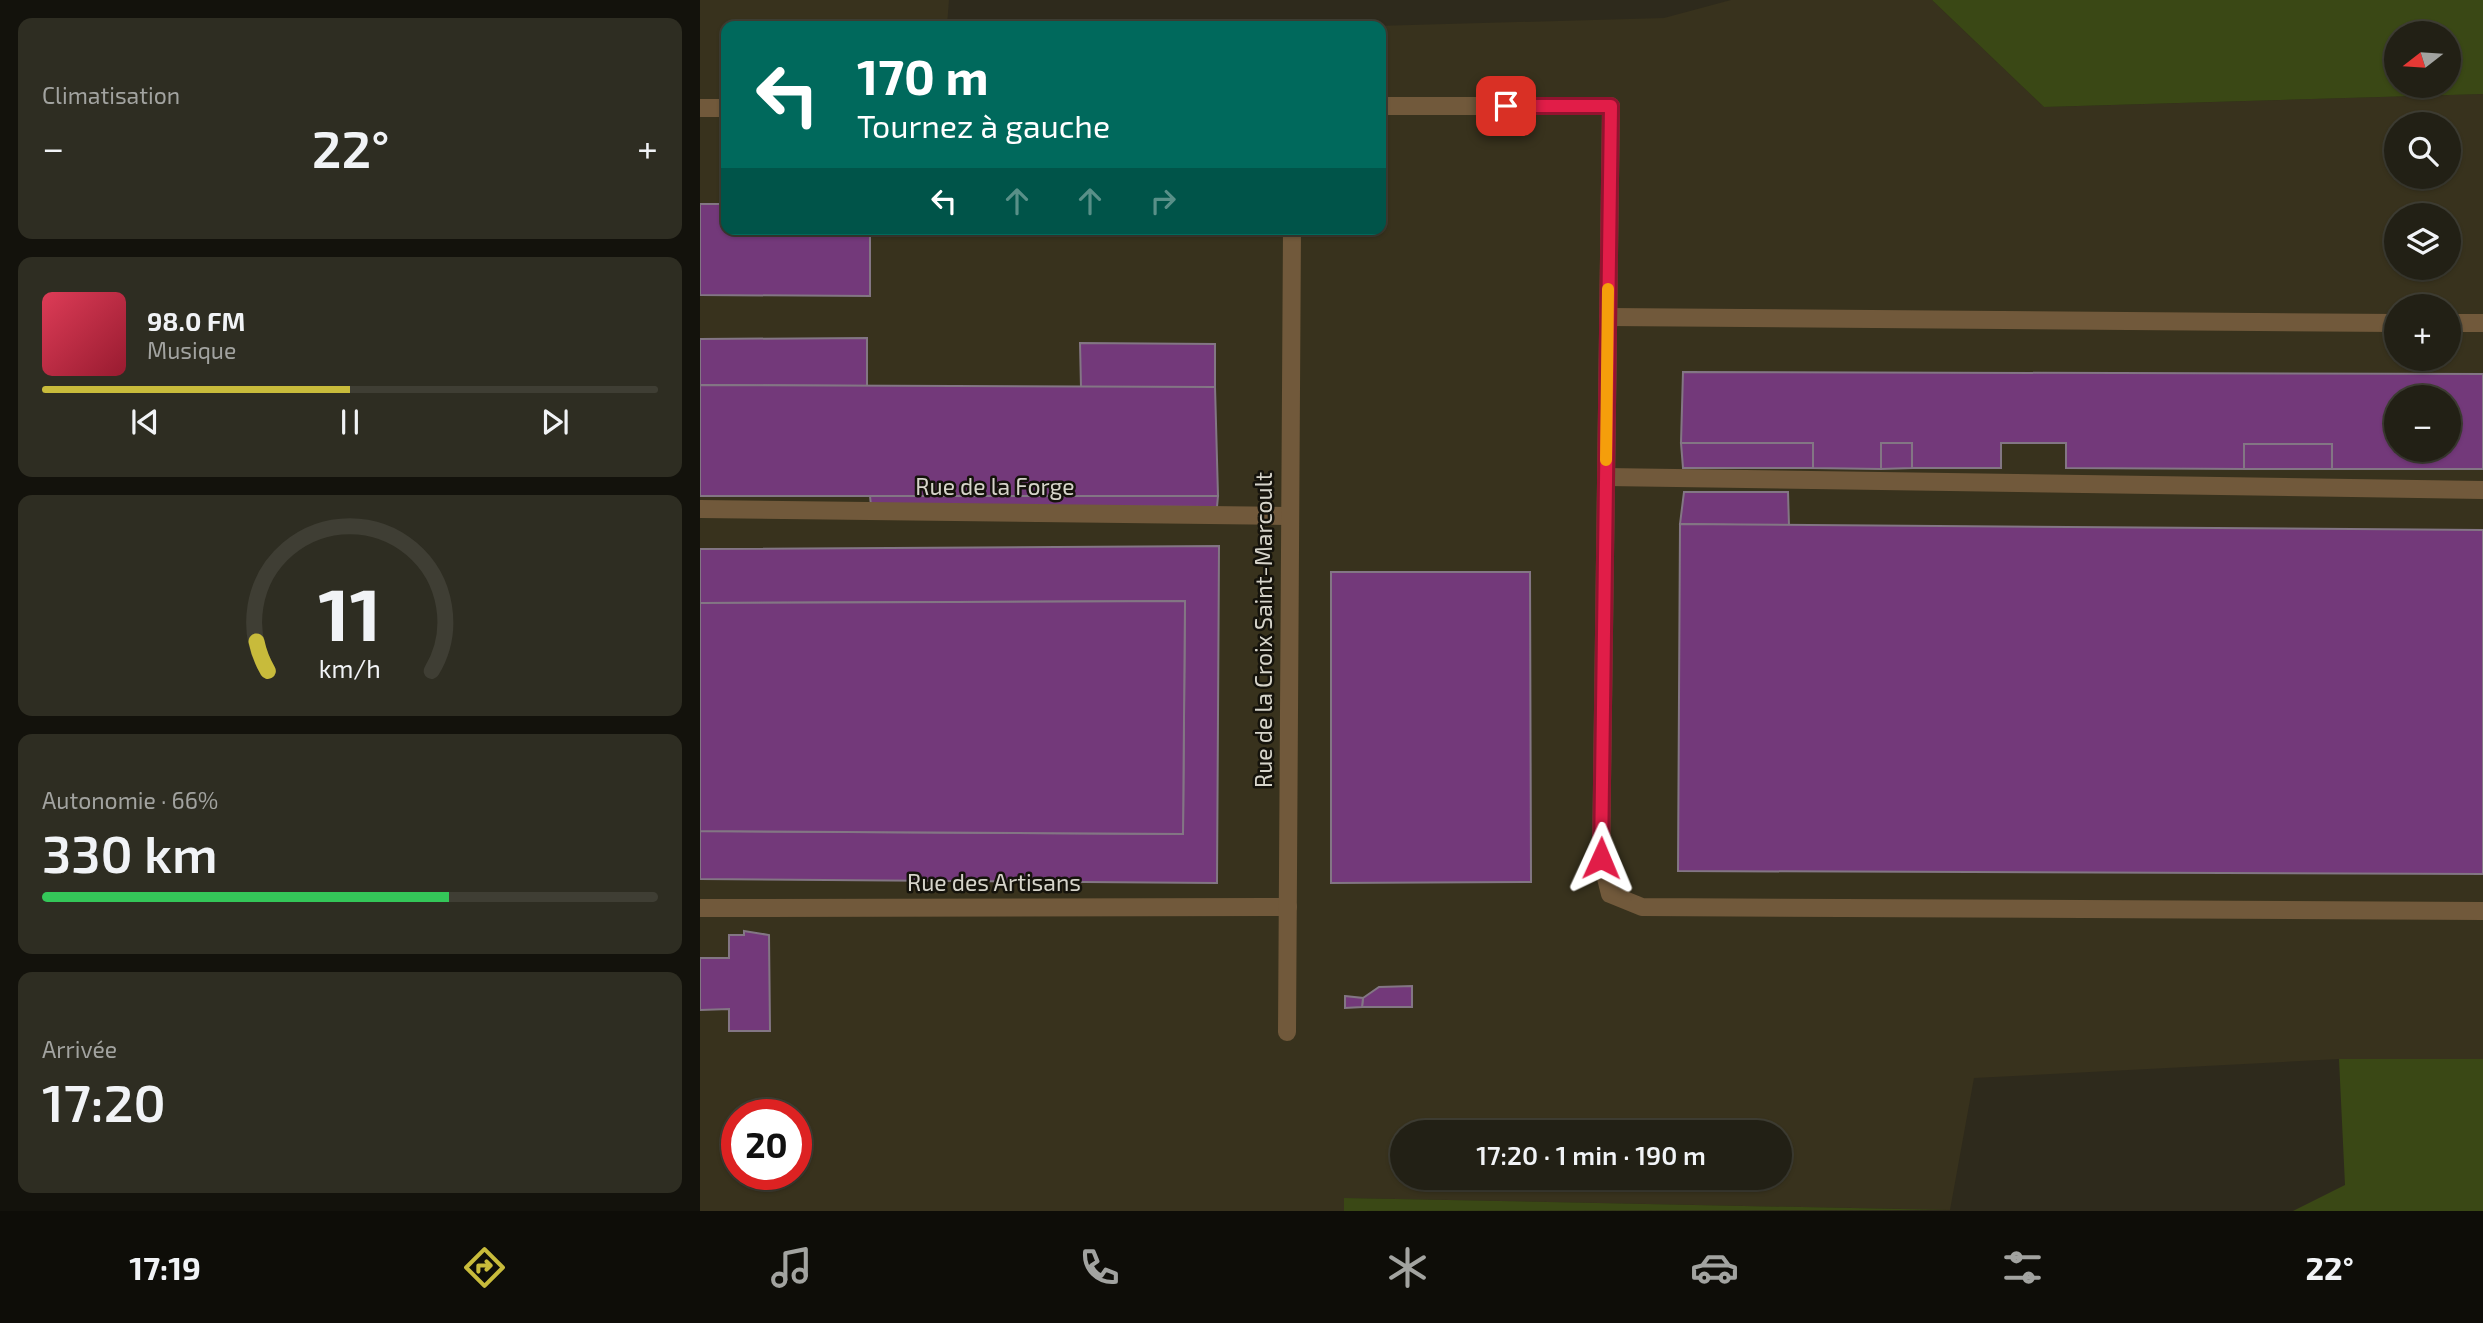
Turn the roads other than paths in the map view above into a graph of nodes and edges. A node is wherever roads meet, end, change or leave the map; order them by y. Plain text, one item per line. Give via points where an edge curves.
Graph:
1 (1386, 106) edge
2 (700, 108) edge
3 (721, 108) edge
4 (1292, 235) edge
5 (1608, 317) junction
6 (2384, 323) edge
7 (2461, 323) edge
8 (2483, 323) edge
9 (1606, 477) junction
10 (2483, 490) edge
11 (700, 509) edge
12 (1289, 516) junction
13 (1288, 907) junction
14 (700, 908) edge
15 (2483, 911) edge
16 (1287, 1032) dead end

1 - 5 street via 1611,106
2 - 3 street
4 - 12 street, Rue de la Croix Saint-Marcoult
5 - 6 street
5 - 9 street
7 - 8 street
9 - 10 street
9 - 15 street via 1601,858 1610,894 1642,907
11 - 12 street, Rue de la Forge
12 - 13 street, Rue de la Croix Saint-Marcoult
13 - 14 street, Rue des Artisans
13 - 16 street, Rue de la Croix Saint-Marcoult

